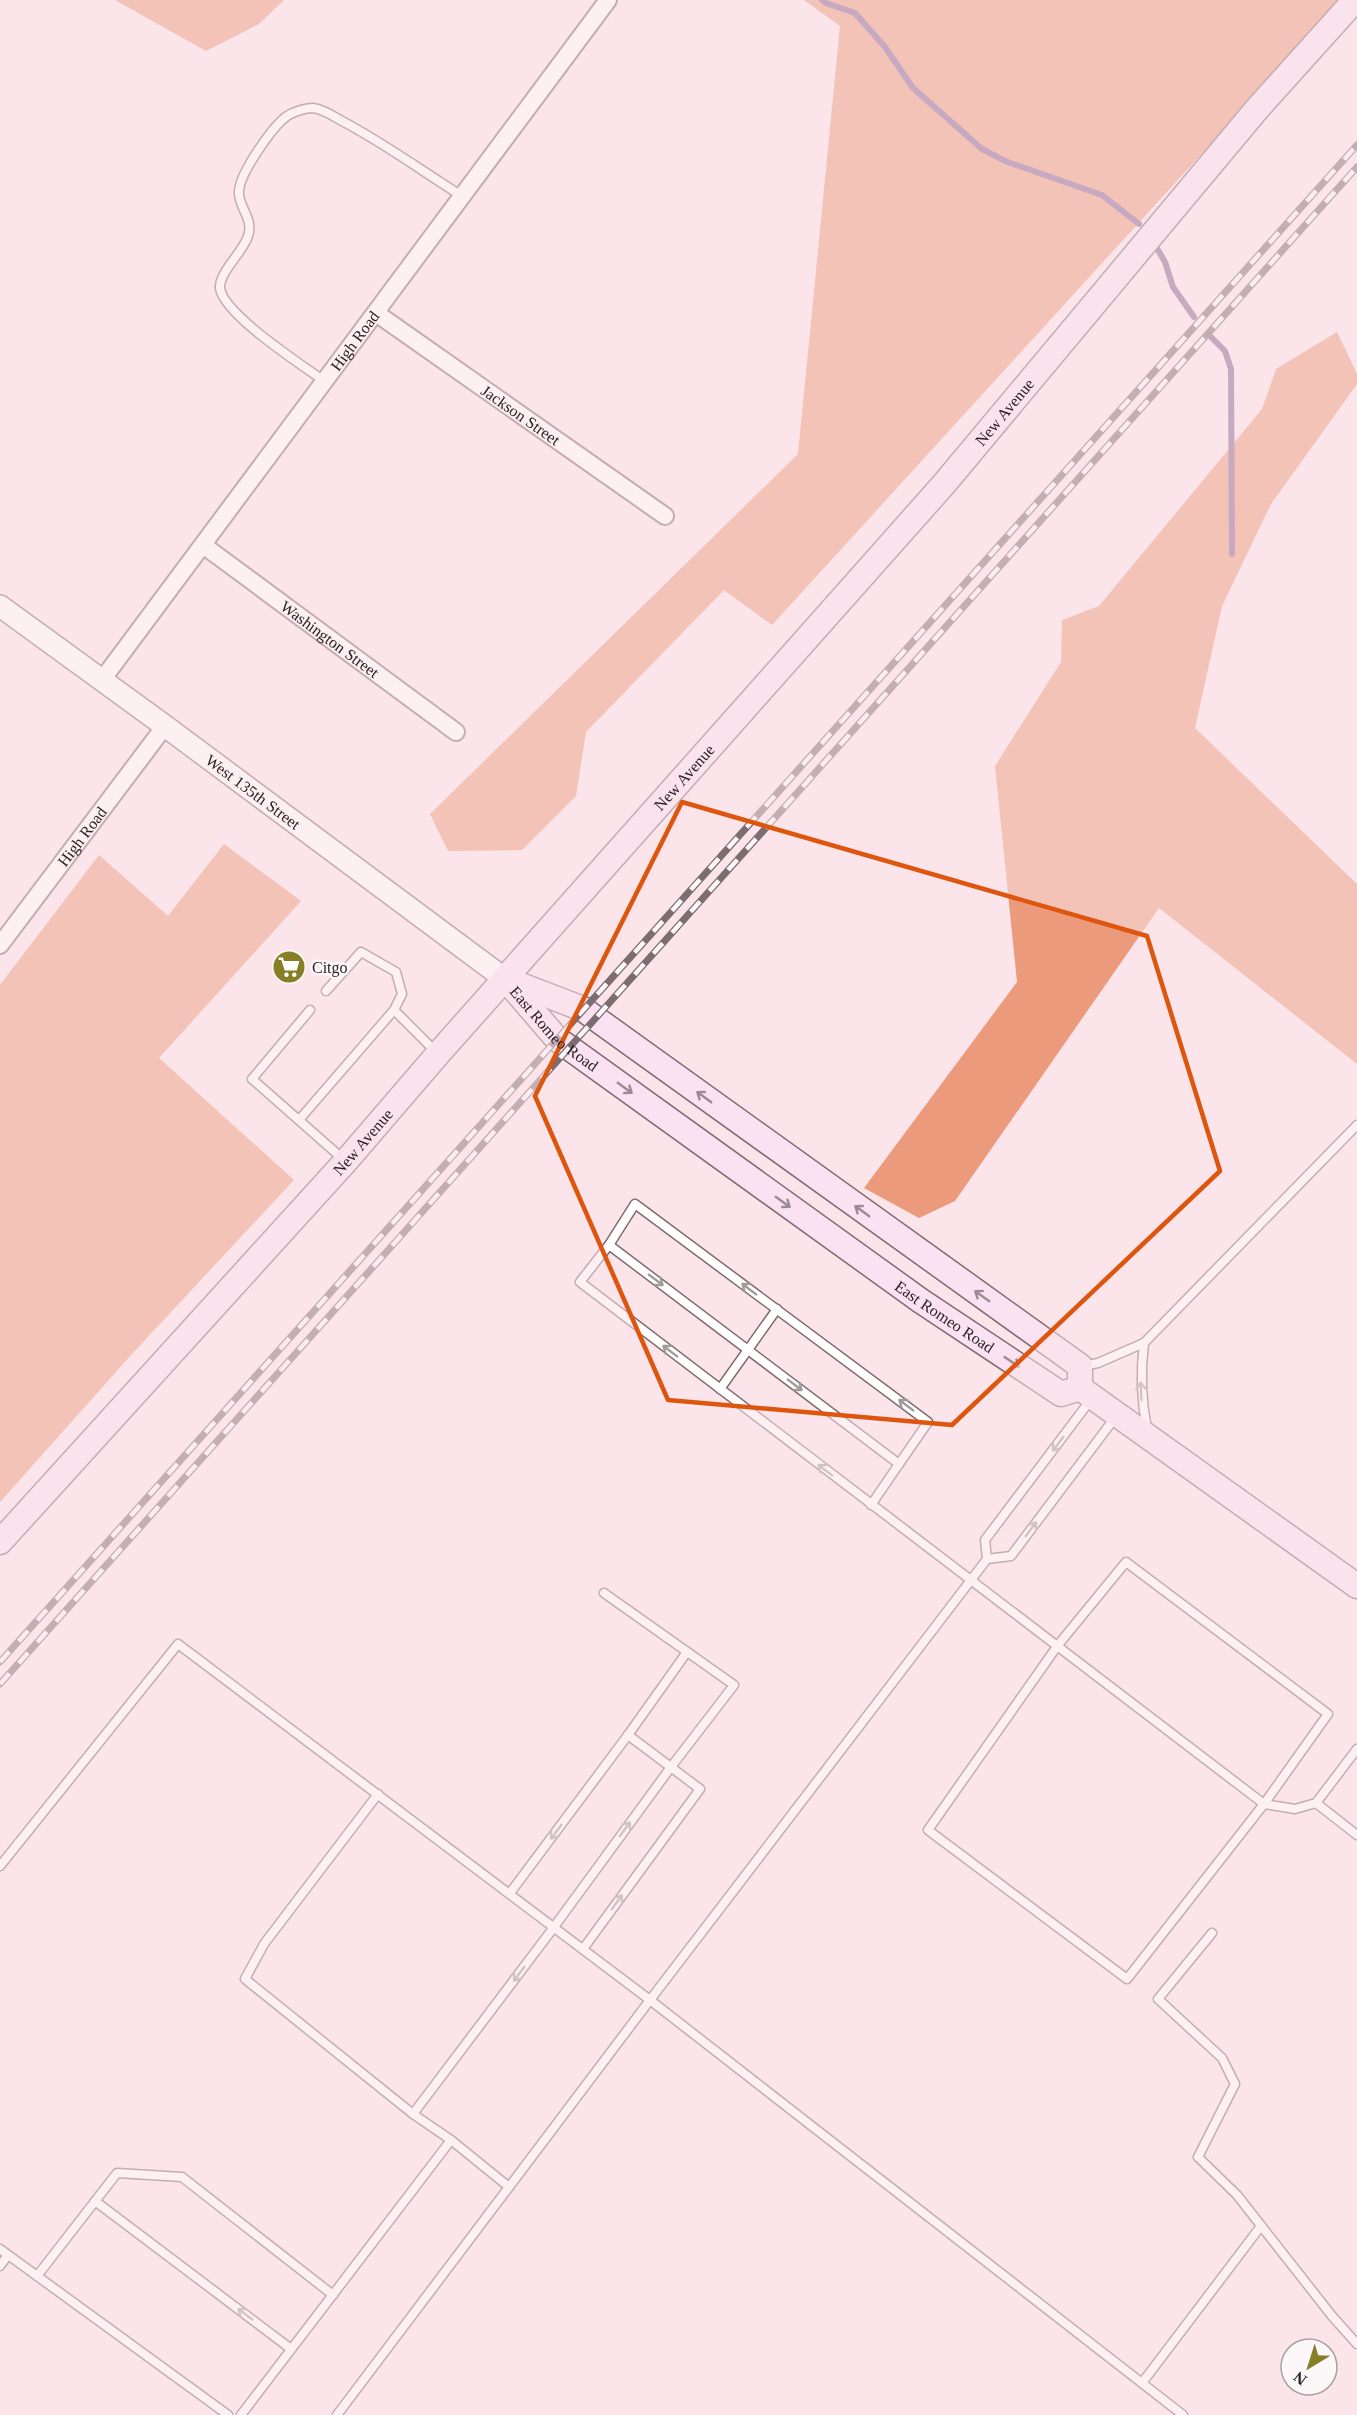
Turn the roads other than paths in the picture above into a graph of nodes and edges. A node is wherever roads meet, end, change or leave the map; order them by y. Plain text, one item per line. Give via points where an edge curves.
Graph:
1 (608, 0) edge
2 (1355, 0) edge
3 (462, 196) junction
4 (376, 313) junction
5 (324, 381) junction
6 (665, 516) dead end
7 (203, 545) junction
8 (0, 606) edge
9 (102, 680) junction
10 (165, 726) junction
11 (456, 732) dead end
12 (0, 945) edge
13 (505, 979) junction
14 (326, 991) dead end
15 (310, 1010) dead end
16 (394, 1010) junction
17 (438, 1054) junction
18 (299, 1120) junction
19 (1357, 1125) edge
20 (346, 1161) junction
21 (609, 1245) junction
22 (777, 1309) junction
23 (1143, 1343) junction
24 (748, 1350) junction
25 (1084, 1384) junction
26 (720, 1389) junction
27 (1117, 1415) junction
28 (1149, 1437) junction
29 (899, 1464) junction
30 (872, 1505) junction
31 (0, 1542) edge
32 (987, 1559) junction
33 (970, 1580) junction
34 (1357, 1586) edge
35 (604, 1593) dead end
36 (1058, 1645) junction
37 (687, 1652) junction
38 (628, 1735) junction
39 (1357, 1749) edge
40 (671, 1767) junction
41 (378, 1794) junction
42 (1316, 1803) junction
43 (1264, 1804) junction
44 (1357, 1835) edge
45 (0, 1866) edge
46 (510, 1893) junction
47 (554, 1927) junction
48 (1212, 1933) dead end
49 (583, 1949) junction
50 (650, 2000) junction
51 (412, 2114) junction
52 (451, 2140) junction
53 (508, 2187) junction
54 (95, 2200) junction
55 (1261, 2226) junction
56 (0, 2249) edge
57 (8, 2255) junction
58 (0, 2266) edge
59 (37, 2276) junction
60 (333, 2295) junction
61 (1357, 2344) edge
62 (291, 2349) junction
63 (1142, 2383) junction
64 (228, 2415) edge
65 (241, 2415) edge
66 (337, 2415) edge
67 (1183, 2415) edge

1 - 3 street, High Road
2 - 13 main road, New Avenue via 1257,109 944,484
3 - 4 street, High Road
3 - 5 lane via 327,113 313,108 300,110 276,126 243,177 239,193 250,227 248,238 220,288 247,324
4 - 5 street, High Road
4 - 6 street, Jackson Street
5 - 7 street, High Road
7 - 9 street, High Road
7 - 11 street, Washington Street
8 - 9 street, West 135th Street
9 - 10 street, West 135th Street
10 - 12 street, High Road
10 - 13 street, West 135th Street
13 - 17 main road, New Avenue
25 -> 13 main road, East Romeo Road via 583,1010
13 -> 25 main road, East Romeo Road via 557,1039 921,1301 1060,1394
14 - 16 lane via 361,952 396,972 402,994
15 - 18 lane via 252,1079
16 - 17 lane
16 - 18 lane
17 - 20 main road, New Avenue
18 - 20 lane
19 - 23 lane
20 - 31 main road, New Avenue
22 -> 21 lane via 635,1204
21 -> 24 lane
26 -> 21 lane via 580,1282
22 - 24 lane
29 -> 22 lane via 928,1422
23 - 25 lane via 1098,1363
28 -> 23 lane via 1141,1402
24 - 26 lane
24 -> 29 lane
25 - 27 main road, East Romeo Road
25 -> 32 lane via 985,1540
30 -> 26 lane
27 - 28 main road, East Romeo Road
32 -> 27 lane via 1011,1556
28 - 34 main road, East Romeo Road
29 - 30 lane
30 - 33 lane
32 - 33 lane
33 - 36 lane
33 - 50 lane
35 - 37 lane
36 - 43 lane
36 - 43 lane via 1126,1562 1328,1714
36 - 43 lane via 928,1830 1127,1979
37 - 38 lane
37 - 40 lane via 734,1685
38 - 40 lane
38 -> 46 lane
39 - 42 lane
47 -> 40 lane
49 -> 40 lane via 700,1789
41 - 45 lane via 178,1644
41 - 46 lane
41 - 51 lane via 264,1944 245,1979
42 - 43 lane via 1295,1809
42 - 44 lane
46 - 47 lane
47 - 49 lane
47 -> 51 lane
48 - 55 lane via 1158,1999 1222,2058 1235,2084 1198,2157 1238,2195
49 - 50 lane
50 - 53 lane
50 - 63 lane
51 - 52 lane
52 - 53 lane
52 - 60 lane
53 - 66 lane
54 - 59 lane
54 - 60 lane via 117,2173 182,2177
62 -> 54 lane
55 - 61 lane
55 - 63 lane
56 - 57 lane
57 - 58 lane
57 - 59 lane
59 - 64 lane
60 - 62 lane
62 - 65 lane
63 - 67 lane

